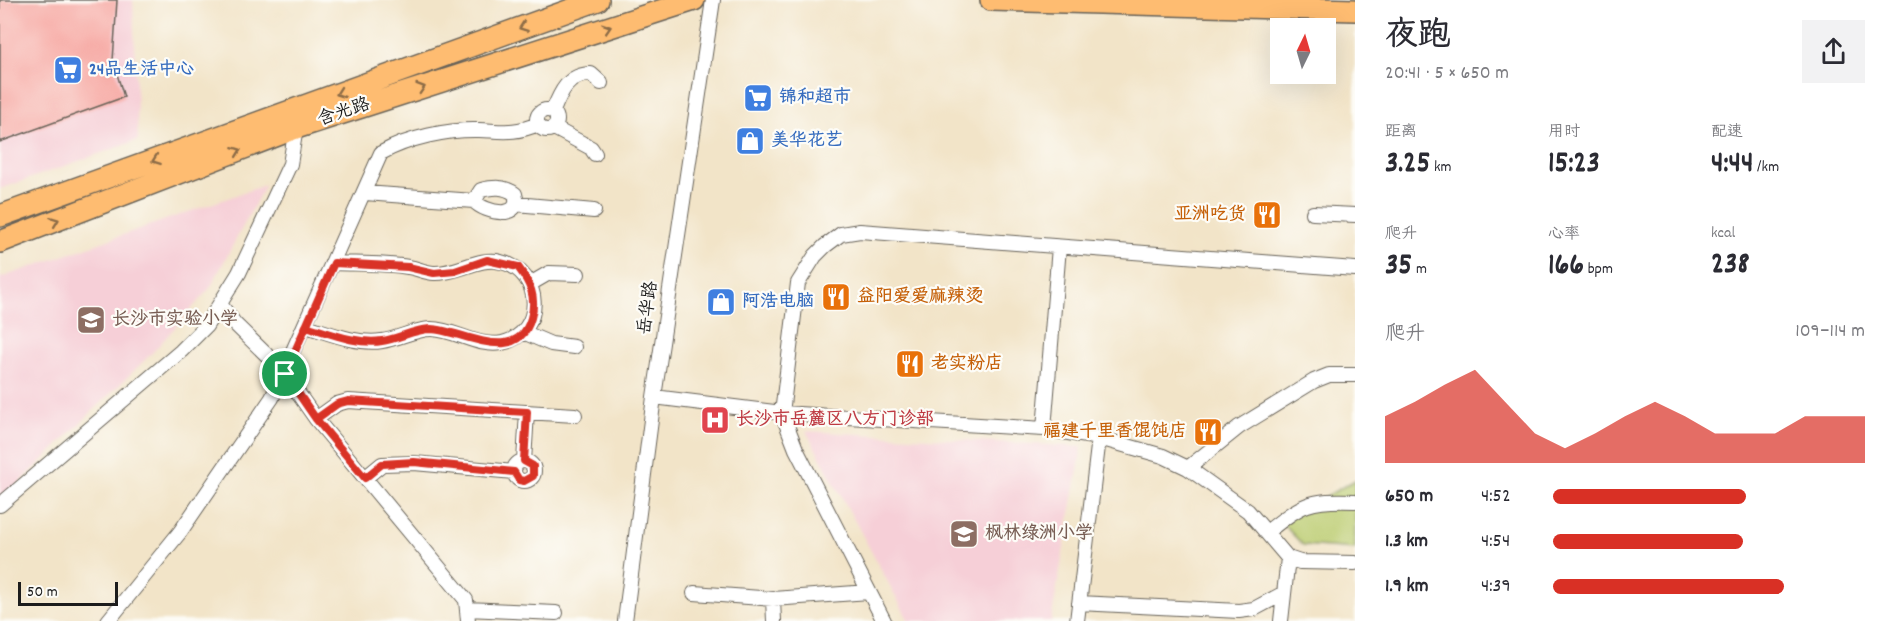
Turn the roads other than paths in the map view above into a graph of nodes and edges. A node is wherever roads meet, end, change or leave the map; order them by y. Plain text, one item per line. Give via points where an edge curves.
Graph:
1 (598, 0) edge
2 (694, 0) edge
3 (713, 0) edge
4 (992, 0) edge
5 (1227, 3) edge
6 (1355, 10) edge
7 (601, 82) dead end
8 (553, 111) junction
9 (538, 124) junction
10 (296, 128) junction
11 (554, 128) junction
12 (595, 154) dead end
13 (365, 193) junction
14 (474, 201) junction
15 (516, 204) junction
16 (594, 211) dead end
17 (1313, 213) dead end
18 (1355, 215) edge
19 (0, 216) edge
20 (0, 242) edge
21 (1059, 246) junction
22 (334, 263) junction
23 (1355, 269) edge
24 (578, 274) dead end
25 (530, 284) junction
26 (220, 304) junction
27 (306, 326) junction
28 (524, 332) junction
29 (574, 347) dead end
30 (285, 374) junction
31 (1355, 375) edge
32 (654, 397) junction
33 (527, 412) junction
34 (782, 413) junction
35 (575, 415) dead end
36 (316, 419) junction
37 (1044, 429) junction
38 (1099, 438) junction
39 (1188, 468) junction
40 (365, 478) junction
41 (1355, 501) edge
42 (0, 505) edge
43 (1267, 532) junction
44 (1288, 558) junction
45 (1355, 563) edge
46 (869, 592) junction
47 (694, 593) dead end
48 (1284, 593) junction
49 (773, 599) junction
50 (1080, 603) junction
51 (556, 613) dead end
52 (468, 615) edge
53 (108, 621) edge
54 (626, 621) edge
55 (774, 621) edge
56 (884, 621) edge
57 (1077, 621) edge
58 (1281, 621) edge

1 -> 19 main road, 含光路
10 -> 2 main road, 含光路
3 - 32 street, 岳华路
4 - 5 main road
5 - 6 main road
7 - 8 street via 591,74 579,75 561,93
8 - 9 street via 540,112
8 - 11 street via 557,123
9 - 11 street via 548,130
9 - 13 street via 510,133 455,131 396,145 381,153
20 -> 10 main road, 含光路
10 - 26 street via 290,164 239,273
11 - 12 street
13 - 14 street
13 - 22 street
14 - 15 street via 492,213 506,213
14 - 15 street via 481,190 506,188 515,194
15 - 16 street
17 - 18 street
21 - 23 street
21 - 34 street via 860,231 841,234 814,256 798,283
21 - 37 street
22 - 25 street via 408,267 434,273 455,271 487,260 500,261 518,267
22 - 27 street
24 - 25 street via 549,273
25 - 28 street via 534,307
26 - 30 street
26 - 42 street via 206,326 181,351
27 - 28 street via 380,342 428,329 500,344
27 - 30 street
28 - 29 street via 551,344
30 - 36 street
30 - 53 street via 180,532
31 - 39 street via 1329,375 1314,381 1239,428
32 - 34 street
32 - 54 street, 岳华路
33 - 35 street
33 - 36 street via 348,401
33 - 40 street via 524,461 533,466 533,476 524,481 514,472 414,462 382,464
34 - 37 street
34 - 46 street via 796,449
36 - 40 street
37 - 38 street
38 - 39 street via 1163,456
38 - 50 street
39 - 43 street via 1248,511
40 - 52 street via 466,600
41 - 43 street via 1325,499 1300,506
43 - 44 street
44 - 45 street via 1299,562
44 - 48 street
46 - 49 street
46 - 56 street
47 - 49 street
48 - 50 street via 1254,609 1239,611
48 - 58 street
49 - 55 street
50 - 57 street
51 - 52 street

